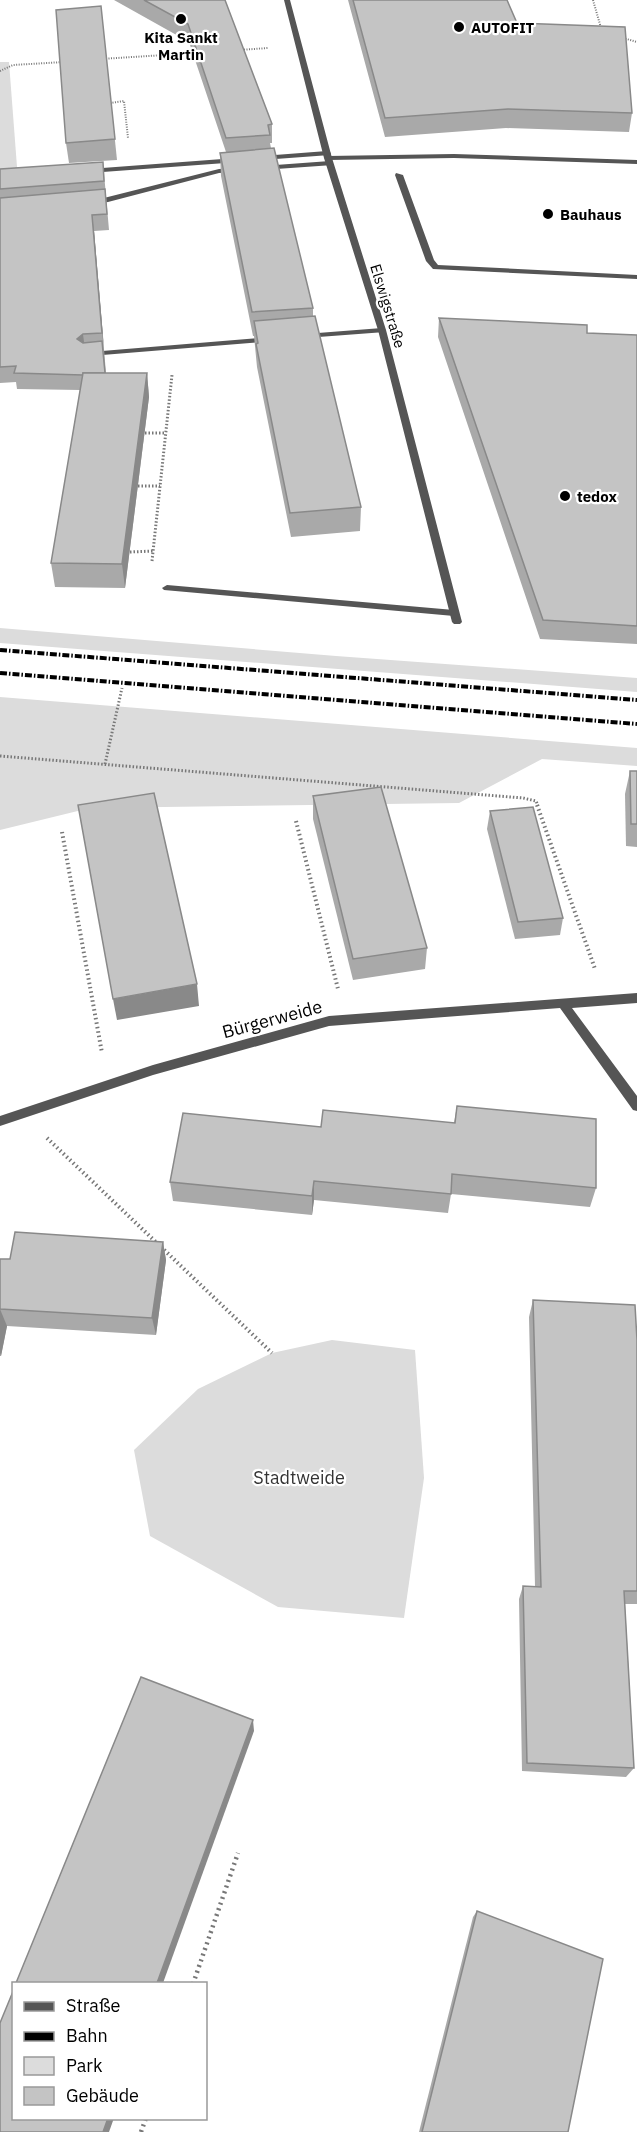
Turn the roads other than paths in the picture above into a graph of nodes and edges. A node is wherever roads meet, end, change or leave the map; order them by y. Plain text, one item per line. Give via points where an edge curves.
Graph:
1 (287, 0) edge
2 (258, 158) edge
3 (328, 158) junction
4 (246, 159) edge
5 (637, 162) edge
6 (252, 169) edge
7 (241, 170) edge
8 (84, 172) edge
9 (399, 175) dead end
10 (87, 202) edge
11 (637, 277) edge
12 (382, 330) junction
13 (299, 336) edge
14 (275, 338) edge
15 (85, 354) edge
16 (167, 588) road end
17 (637, 998) edge
18 (563, 1004) junction
19 (637, 1106) edge
20 (0, 1121) edge

1 - 3 street, Elswigstraße
2 - 3 street
3 - 5 street via 454,156
3 - 6 street
3 - 12 street, Elswigstraße
4 - 8 street
7 - 10 street via 219,171
9 - 11 street via 430,261 436,267
12 - 13 street
12 - 16 street, Elswigstraße via 456,618
14 - 15 street
17 - 18 street, Bürgerweide
18 - 19 street
18 - 20 street, Bürgerweide via 329,1021 153,1070

